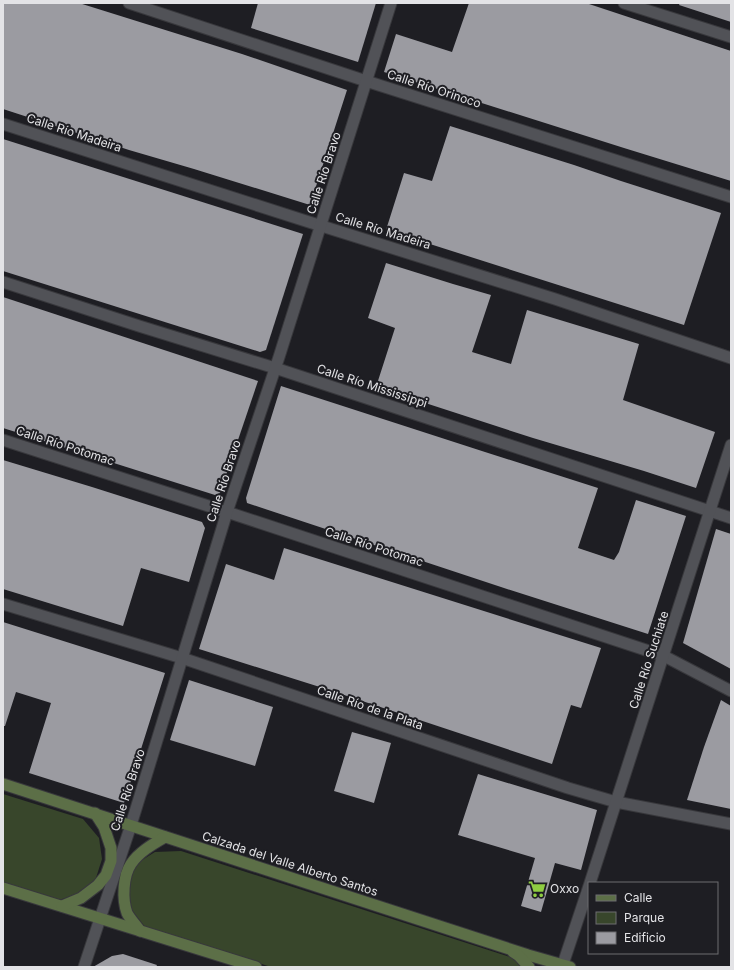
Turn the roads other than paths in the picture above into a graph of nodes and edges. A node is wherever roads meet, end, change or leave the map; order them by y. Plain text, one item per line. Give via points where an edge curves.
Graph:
1 (129, 3) edge
2 (391, 3) edge
3 (624, 3) edge
4 (731, 37) edge
5 (366, 81) junction
6 (3, 124) edge
7 (731, 197) edge
8 (321, 226) junction
9 (3, 282) edge
10 (731, 358) edge
11 (275, 368) junction
12 (3, 440) edge
13 (731, 445) edge
14 (227, 512) junction
15 (710, 512) junction
16 (731, 518) edge
17 (3, 604) edge
18 (664, 656) junction
19 (182, 658) junction
20 (731, 691) edge
21 (3, 784) edge
22 (616, 802) junction
23 (95, 813) junction
24 (731, 824) edge
25 (131, 825) junction
26 (165, 837) junction
27 (590, 882) edge
28 (588, 887) edge
29 (3, 888) edge
30 (62, 906) junction
31 (100, 918) junction
32 (140, 931) junction
33 (505, 947) junction
34 (565, 966) edge
35 (84, 967) edge
36 (256, 967) edge
37 (529, 967) edge

1 - 5 street, Calle Río Orinoco
2 - 5 street, Calle Río Bravo
3 - 4 street
5 - 7 street, Calle Río Orinoco
5 - 8 street, Calle Río Bravo
6 - 8 street, Calle Río Madeira
8 - 10 street, Calle Río Madeira via 555,299
8 - 11 street, Calle Río Bravo
9 - 11 street, Calle Río Mississippi
11 - 14 street, Calle Río Bravo
11 - 15 street, Calle Río Mississippi
12 - 14 street, Calle Río Potomac
13 - 15 street, Calle Río Suchiate
14 - 18 street, Calle Río Potomac
14 - 19 street, Calle Río Bravo
15 - 16 street, Calle Río Mississippi
15 - 18 street, Calle Río Suchiate
17 - 19 street, Calle Río de la Plata
18 - 20 street, Calle Río Potomac
18 - 22 street, Calle Río Suchiate
19 - 22 street, Calle Río de la Plata
19 - 25 street, Calle Río Bravo
21 - 23 main road, Calzada del Valle Alberto Santos
22 - 24 street, Calle Río de la Plata
22 - 27 street, Calle Río Suchiate
23 - 25 main road, Calzada del Valle Alberto Santos
23 - 30 main road via 104,827 111,848 111,861 106,875 98,885 81,898
25 - 26 main road, Calzada del Valle Alberto Santos
25 - 31 street, Calle Río Bravo
26 - 32 main road via 136,858 127,874 124,899 128,913
26 - 33 main road, Calzada del Valle Alberto Santos
28 - 34 street, Calle Río Suchiate
29 - 30 main road
30 - 31 main road
31 - 32 main road
31 - 35 street, Calle Río Bravo
32 - 36 main road
33 - 34 main road, Calzada del Valle Alberto Santos
33 - 37 main road via 519,956

